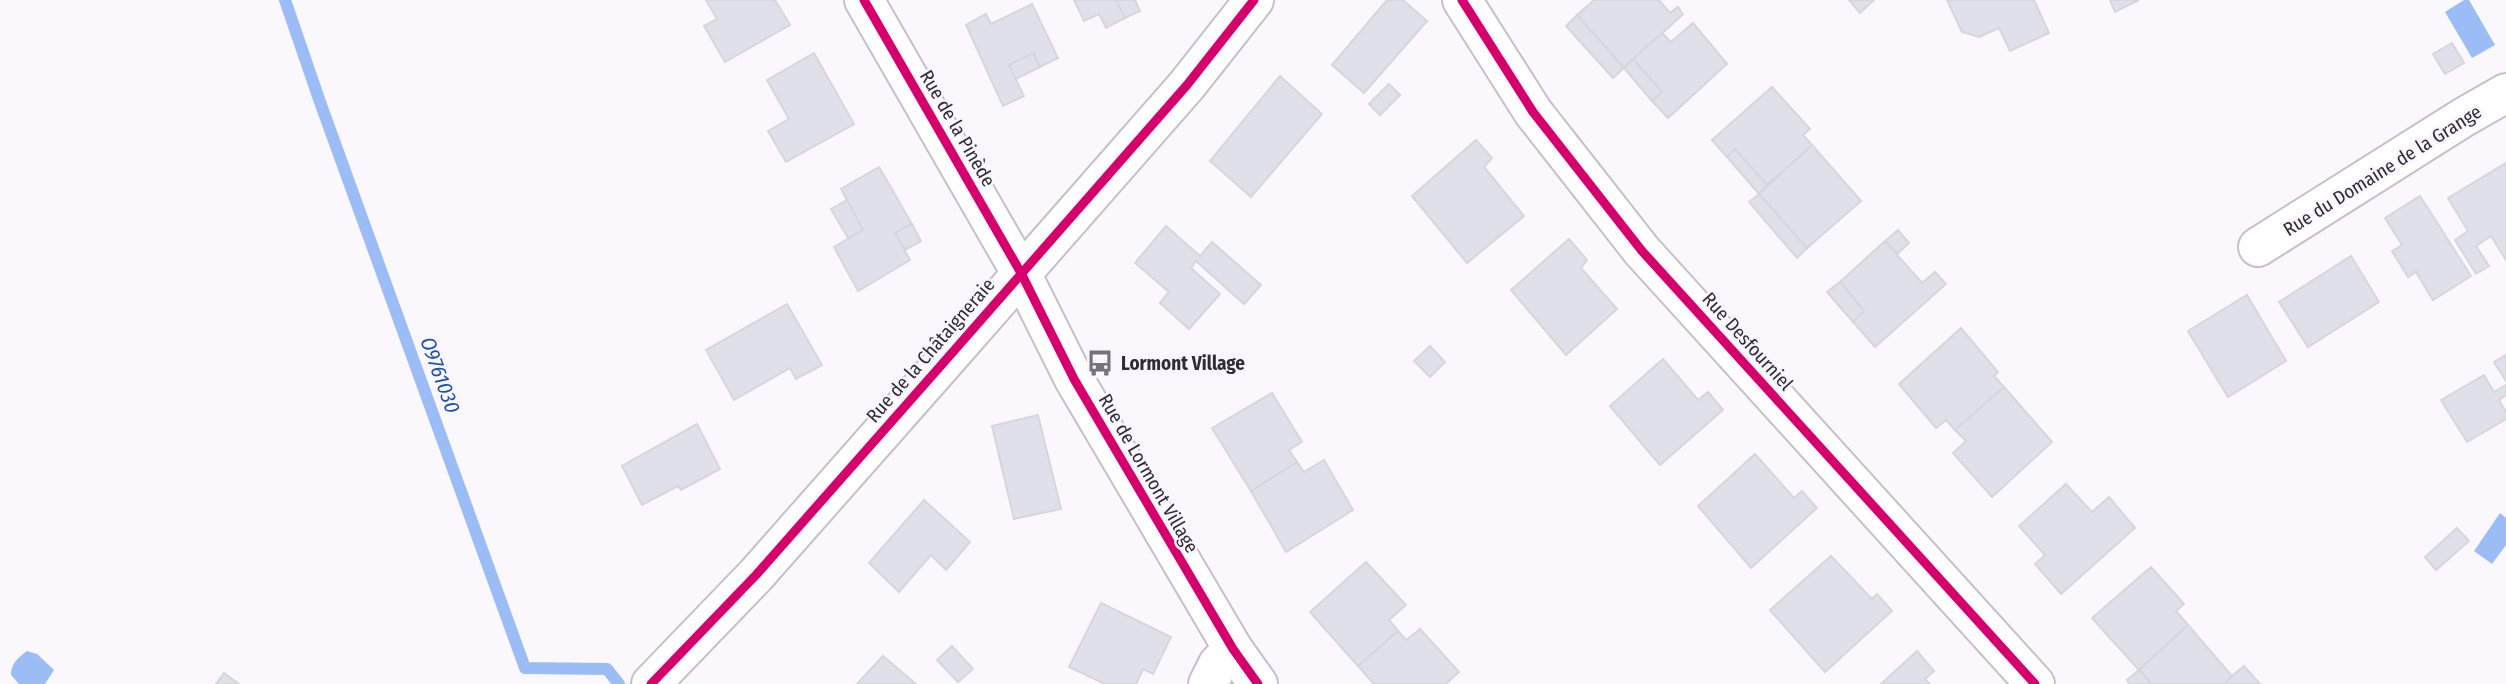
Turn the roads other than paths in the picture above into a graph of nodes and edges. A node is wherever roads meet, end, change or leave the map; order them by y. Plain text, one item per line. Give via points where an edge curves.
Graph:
1 (864, 0) edge
2 (1254, 0) edge
3 (1462, 0) edge
4 (2506, 93) edge
5 (2258, 247) dead end
6 (1021, 273) junction
7 (1233, 649) junction
8 (651, 684) edge
9 (1209, 684) edge
10 (1258, 684) edge
11 (2035, 684) edge

1 - 6 street, Rue de la Pinède
2 - 6 street, Rue de la Châtaigneraie via 1187,85
3 - 11 street, Rue Desfourniel via 1533,112 1642,251
4 - 5 street, Rue du Domaine de la Grange
6 - 7 street, Rue de Lormont Village via 1074,379
6 - 8 street, Rue de la Châtaigneraie via 756,575
7 - 9 street via 1217,664
7 - 10 street, Rue de Lormont Village

